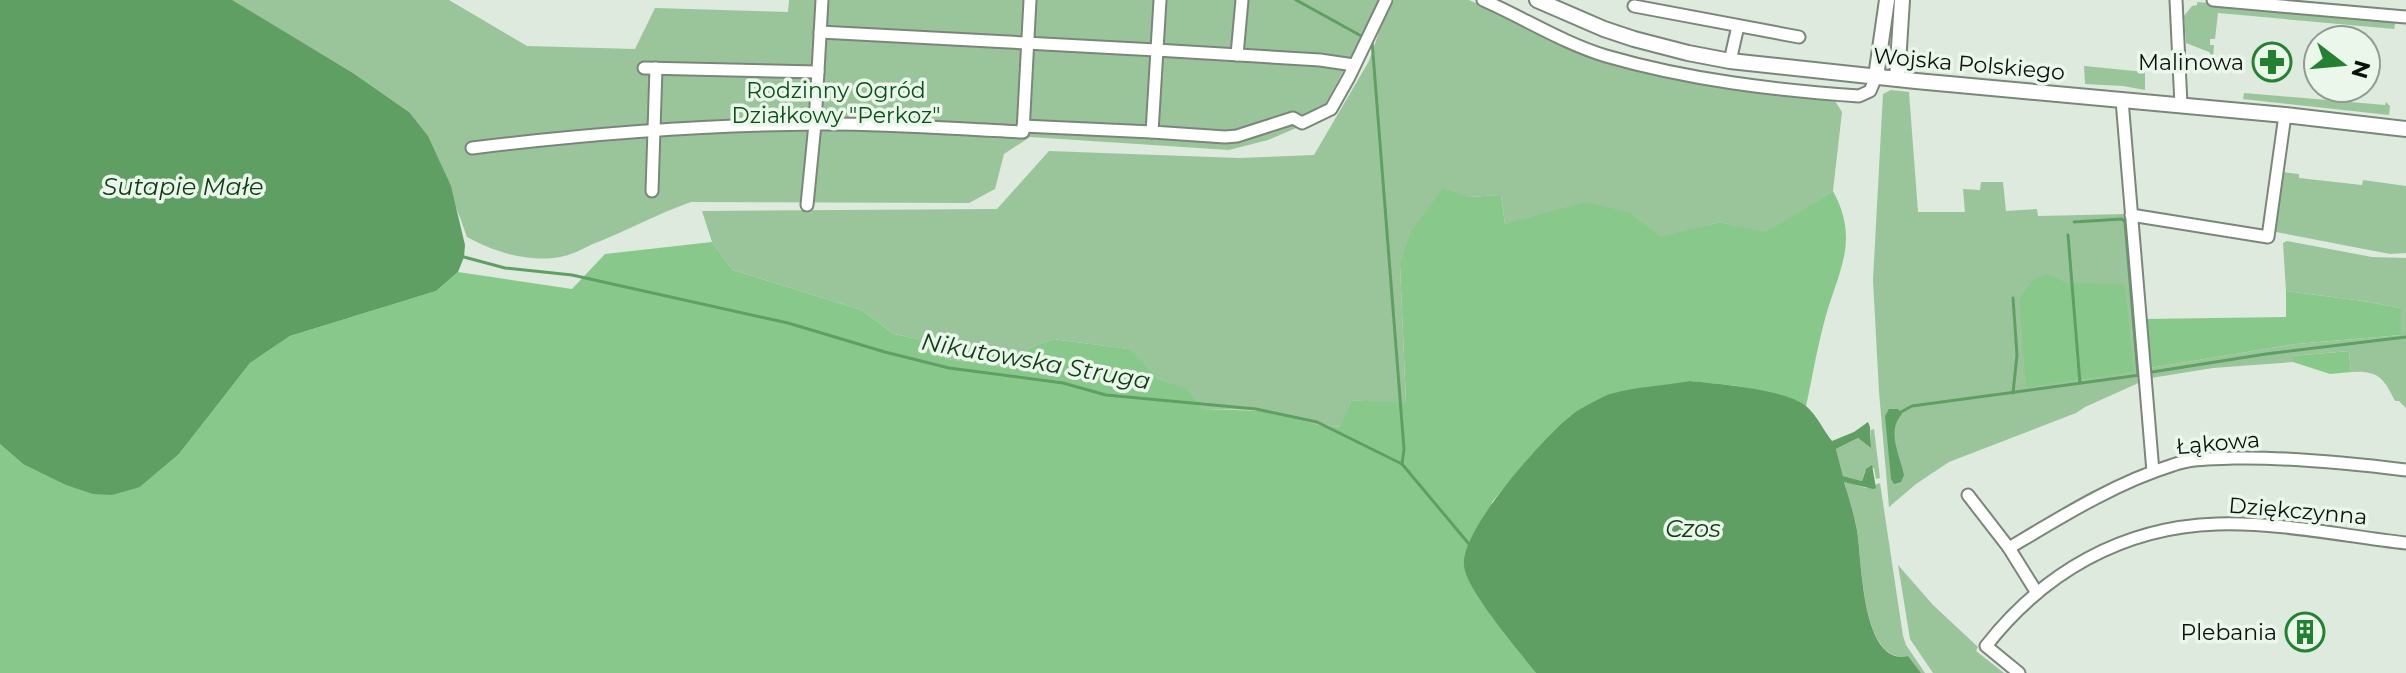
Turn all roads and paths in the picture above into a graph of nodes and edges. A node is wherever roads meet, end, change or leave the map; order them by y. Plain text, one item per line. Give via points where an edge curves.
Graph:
1 (822, 0) edge
2 (1030, 0) edge
3 (1160, 0) edge
4 (1242, 0) edge
5 (1386, 0) edge
6 (1483, 0) edge
7 (1537, 0) edge
8 (1887, 0) edge
9 (1902, 0) edge
10 (2176, 0) edge
11 (2213, 0) edge
12 (1634, 6) dead end
13 (2406, 17) edge
14 (1738, 26) junction
15 (820, 32) junction
16 (1799, 37) dead end
17 (1028, 42) junction
18 (1156, 50) junction
19 (1237, 55) junction
20 (1730, 61) junction
21 (1354, 65) junction
22 (818, 72) junction
23 (1876, 77) junction
24 (1897, 79) junction
25 (2122, 100) junction
26 (2181, 105) junction
27 (2285, 115) junction
28 (815, 124) junction
29 (1023, 126) junction
30 (2406, 129) edge
31 (655, 131) junction
32 (1152, 132) junction
33 (472, 148) dead end
34 (652, 191) dead end
35 (807, 205) dead end
36 (2131, 215) junction
37 (2406, 470) edge
38 (2153, 472) junction
39 (1968, 495) dead end
40 (2406, 543) edge
41 (2009, 548) junction
42 (2037, 593) junction
43 (2019, 673) edge

1 - 15 street
2 - 17 street
3 - 18 street
4 - 19 street
5 - 21 street
6 - 23 street via 1604,55 1703,78 1859,96 1870,91
7 - 20 street, Wojska Polskiego via 1634,39
8 - 23 street
9 - 24 street
10 - 26 street
11 - 13 street
12 - 14 street
14 - 16 street
14 - 20 street
15 - 17 street
15 - 22 street
17 - 18 street
17 - 29 street
18 - 19 street
18 - 32 street
19 - 21 street
20 - 23 street, Wojska Polskiego
21 - 32 street via 1331,109 1302,123 1293,118 1225,137
22 - 28 street
22 - 31 street via 650,68
23 - 24 street, Wojska Polskiego
24 - 25 street, Wojska Polskiego
25 - 26 street, Wojska Polskiego
25 - 36 street
26 - 27 street, Wojska Polskiego
27 - 30 street, Wojska Polskiego
27 - 36 street via 2268,237
28 - 29 street via 1023,132
28 - 31 street
28 - 35 street
29 - 32 street
31 - 33 street
31 - 34 street
36 - 38 street
37 - 38 street, Łąkowa via 2266,458 2202,460
38 - 41 street, Łąkowa
39 - 41 street
40 - 42 street, Dziękczynna via 2216,524 2135,537 2097,552
41 - 42 street
42 - 43 street, Dziękczynna via 1986,646

